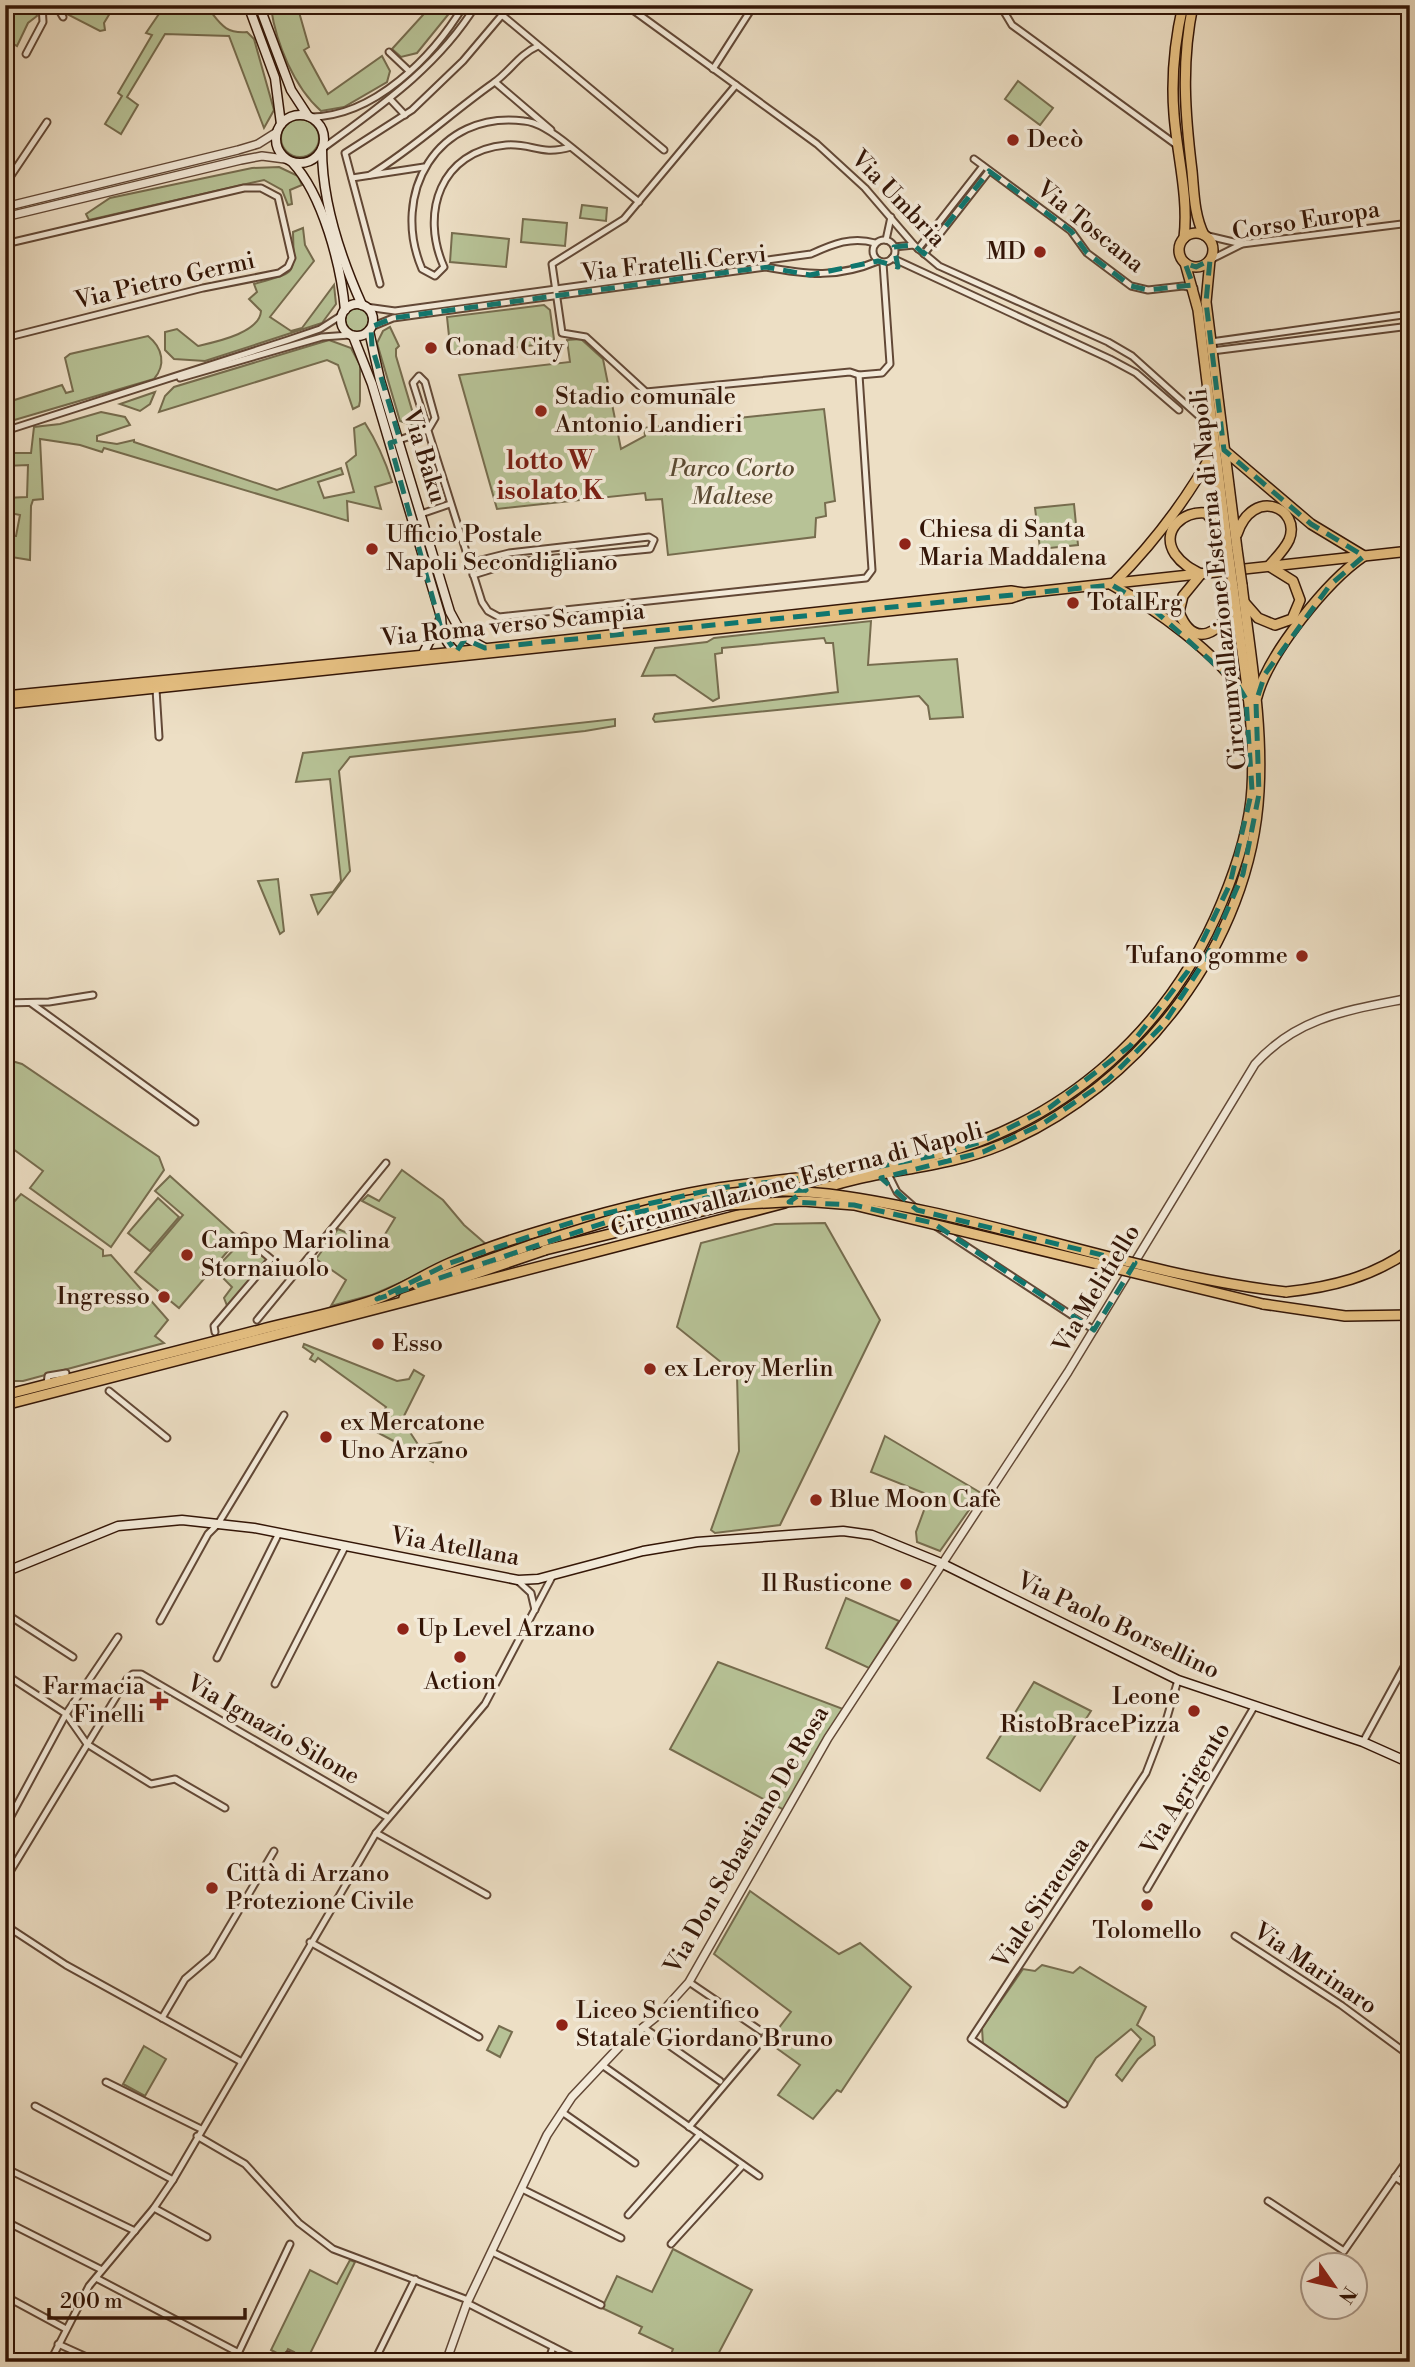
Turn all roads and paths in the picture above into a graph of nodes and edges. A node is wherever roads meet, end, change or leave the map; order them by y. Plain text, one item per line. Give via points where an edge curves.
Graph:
1 (42, 5) edge
2 (56, 5) edge
3 (248, 5) edge
4 (464, 5) edge
5 (476, 5) edge
6 (626, 5) edge
7 (754, 5) edge
8 (1000, 5) edge
9 (1183, 5) edge
10 (1194, 5) edge
11 (260, 6) edge
12 (459, 13) junction
13 (63, 17) dead end
14 (468, 18) junction
15 (538, 46) junction
16 (389, 52) dead end
17 (26, 54) dead end
18 (713, 69) junction
19 (408, 71) junction
20 (495, 82) junction
21 (736, 85) junction
22 (390, 99) junction
23 (405, 115) junction
24 (309, 117) junction
25 (47, 122) dead end
26 (279, 128) junction
27 (561, 139) junction
28 (570, 146) junction
29 (1178, 146) junction
30 (322, 149) junction
31 (664, 150) dead end
32 (974, 159) dead end
33 (289, 160) junction
34 (983, 166) junction
35 (424, 167) junction
36 (989, 171) junction
37 (370, 175) junction
38 (352, 178) junction
39 (639, 202) junction
40 (8, 206) edge
41 (5, 216) edge
42 (891, 217) junction
43 (1410, 223) edge
44 (1204, 235) junction
45 (1184, 238) junction
46 (886, 240) junction
47 (876, 243) junction
48 (5, 244) edge
49 (1242, 244) junction
50 (894, 247) junction
51 (916, 247) junction
52 (924, 254) junction
53 (892, 258) junction
54 (1210, 260) junction
55 (881, 262) junction
56 (1185, 263) junction
57 (380, 284) dead end
58 (1194, 288) junction
59 (555, 291) junction
60 (364, 306) junction
61 (343, 313) junction
62 (1410, 314) edge
63 (1410, 326) edge
64 (370, 329) junction
65 (352, 335) junction
66 (5, 338) edge
67 (1211, 347) junction
68 (859, 375) junction
69 (174, 379) junction
70 (1209, 406) junction
71 (1179, 410) dead end
72 (1195, 412) junction
73 (1212, 428) junction
74 (428, 430) junction
75 (5, 431) edge
76 (400, 440) junction
77 (390, 443) junction
78 (1220, 449) junction
79 (450, 504) junction
80 (421, 514) junction
81 (1232, 543) junction
82 (1410, 551) edge
83 (1364, 556) junction
84 (469, 563) junction
85 (1269, 566) junction
86 (1201, 574) junction
87 (473, 575) junction
88 (1112, 585) junction
89 (1024, 593) junction
90 (1239, 602) junction
91 (442, 617) junction
92 (459, 631) junction
93 (485, 648) junction
94 (423, 654) junction
95 (456, 657) junction
96 (156, 685) junction
97 (5, 696) edge
98 (1251, 701) junction
99 (5, 704) edge
100 (159, 737) dead end
101 (93, 995) dead end
102 (1410, 998) edge
103 (5, 1003) edge
104 (31, 1003) junction
105 (195, 1122) dead end
106 (386, 1163) dead end
107 (888, 1174) junction
108 (241, 1240) dead end
109 (1410, 1250) edge
110 (377, 1299) junction
111 (1410, 1315) edge
112 (350, 1316) junction
113 (257, 1320) dead end
114 (1094, 1330) junction
115 (215, 1332) dead end
116 (66, 1373) dead end
117 (47, 1384) junction
118 (109, 1391) dead end
119 (5, 1395) edge
120 (5, 1405) edge
121 (284, 1415) dead end
122 (167, 1438) dead end
123 (218, 1524) junction
124 (279, 1533) junction
125 (345, 1548) junction
126 (942, 1563) junction
127 (5, 1572) edge
128 (553, 1575) junction
129 (518, 1580) junction
130 (535, 1610) junction
131 (5, 1613) edge
132 (160, 1621) dead end
133 (118, 1637) dead end
134 (1410, 1656) edge
135 (73, 1657) dead end
136 (217, 1658) dead end
137 (5, 1674) edge
138 (1178, 1681) junction
139 (275, 1684) dead end
140 (1254, 1707) junction
141 (66, 1714) junction
142 (1363, 1742) junction
143 (87, 1744) junction
144 (1410, 1763) edge
145 (5, 1805) edge
146 (225, 1808) dead end
147 (387, 1817) junction
148 (376, 1833) junction
149 (274, 1851) dead end
150 (5, 1880) edge
151 (1147, 1889) dead end
152 (487, 1895) dead end
153 (5, 1926) edge
154 (8, 1932) edge
155 (1235, 1936) dead end
156 (310, 1942) junction
157 (689, 1982) junction
158 (162, 2018) junction
159 (643, 2027) junction
160 (479, 2037) dead end
161 (1410, 2056) edge
162 (240, 2061) junction
163 (602, 2065) junction
164 (719, 2081) dead end
165 (106, 2082) dead end
166 (1064, 2104) dead end
167 (35, 2106) dead end
168 (562, 2112) junction
169 (689, 2127) junction
170 (201, 2129) junction
171 (700, 2134) junction
172 (197, 2136) junction
173 (1410, 2156) edge
174 (635, 2163) dead end
175 (743, 2165) junction
176 (5, 2168) edge
177 (759, 2176) dead end
178 (1395, 2177) junction
179 (173, 2179) junction
180 (1410, 2187) edge
181 (522, 2189) junction
182 (1268, 2201) dead end
183 (154, 2208) junction
184 (628, 2215) dead end
185 (5, 2221) edge
186 (135, 2231) junction
187 (207, 2237) dead end
188 (621, 2238) dead end
189 (290, 2244) dead end
190 (671, 2244) dead end
191 (492, 2252) junction
192 (102, 2270) junction
193 (96, 2278) junction
194 (415, 2280) junction
195 (5, 2296) edge
196 (468, 2301) junction
197 (601, 2305) dead end
198 (66, 2329) junction
199 (58, 2344) junction
200 (553, 2347) junction
201 (239, 2353) junction
202 (50, 2362) edge
203 (98, 2362) edge
204 (234, 2362) edge
205 (374, 2362) edge
206 (446, 2362) edge
207 (548, 2362) edge
208 (583, 2362) edge

1 - 17 street via 43,22
2 - 13 street
3 - 26 main road via 275,78
4 - 12 street
5 - 14 street
6 - 18 street, Via Umbria
7 - 18 street
8 - 29 street via 1012,25
9 - 29 main road via 1173,77
10 - 44 main road via 1187,34 1184,110 1196,208
11 - 24 main road via 291,90
12 - 14 street
12 - 19 street
14 - 22 street via 431,62
15 - 20 street via 517,58
15 - 23 street via 502,15 463,61
15 - 31 street
16 - 19 street
18 - 21 street, Via Umbria
19 - 24 street via 359,107 327,117
20 - 27 street
20 - 37 street
21 - 39 street, Via Fratelli Cervi
21 - 42 street, Via Umbria via 844,167
22 - 23 street
22 - 30 street
23 - 38 street via 345,153
24 - 26 main road via 292,116
24 - 30 main road via 323,131
25 - 40 street via 6,183
26 - 33 main road via 276,144
26 - 40 street via 258,144 238,150
27 - 28 street
27 - 35 street via 525,121 500,121 458,135
28 - 35 street via 548,152 509,145 461,162 443,182 435,204 432,227 443,267 435,276 422,269 409,218
28 - 39 street
29 - 45 main road
30 - 33 main road via 304,163
30 - 60 main road via 322,183 350,280
32 - 34 street, Via Toscana
33 - 41 street via 262,156 241,160
33 - 61 main road via 311,187 321,213 343,285
34 - 36 street, Via Toscana
34 - 51 street
35 - 37 street
36 - 52 street
36 - 58 street, Via Toscana via 1072,231 1087,253 1131,286
37 - 38 street
38 - 57 street
39 - 59 street, Via Fratelli Cervi via 624,219 552,264
42 - 46 street
42 - 51 street, Via Umbria
43 - 49 street, Corso Europa
44 - 45 main road via 1193,233
44 - 49 street
44 - 54 main road via 1213,246
45 - 56 main road via 1179,248
46 - 47 street
46 - 50 street
47 - 55 street via 873,254
47 - 59 street, Via Fratelli Cervi via 853,240 811,254
48 - 66 street, Via Pietro Germi via 244,188 261,188 278,197 292,258 279,273
49 - 54 street, Corso Europa
50 - 51 street
50 - 53 street
51 - 52 street, Via Umbria
52 - 72 street, Via Umbria via 977,285 1108,342 1132,356
53 - 55 street
53 - 71 street via 1128,369
54 - 56 main road via 1201,267
54 - 67 main road, Circumvallazione Esterna di Napoli via 1206,302
55 - 59 street, Via Fratelli Cervi via 810,275 766,267
55 - 68 street via 890,365 883,373
56 - 58 main road, Circumvallazione Esterna di Napoli
58 - 70 main road, Circumvallazione Esterna di Napoli
59 - 60 street, Via Fratelli Cervi via 394,311
59 - 64 street, Via Fratelli Cervi via 393,318
59 - 68 street via 562,333 586,337 646,392 850,372
60 - 61 main road via 353,305
60 - 64 main road via 372,316
61 - 65 main road via 344,328
61 - 69 street via 320,329
62 - 67 street
63 - 67 street
64 - 65 main road
64 - 76 main road, Via Baku via 380,380
65 - 69 street via 322,337
65 - 77 main road, Via Baku
67 - 78 main road, Circumvallazione Esterna di Napoli
68 - 87 street via 869,576 507,618 484,607
69 - 75 street
70 - 72 street
70 - 73 main road, Circumvallazione Esterna di Napoli
72 - 73 street, Via Umbria
73 - 78 main road, Circumvallazione Esterna di Napoli
74 - 74 street via 435,415 419,376 413,383
74 - 76 street
74 - 79 street
76 - 77 street
76 - 80 main road, Via Baku
77 - 91 main road, Via Baku
78 - 81 main road, Circumvallazione Esterna di Napoli
78 - 83 main road via 1311,524
78 - 88 main road
79 - 80 street
79 - 84 street
80 - 92 main road, Via Baku
81 - 85 main road via 1241,523 1257,506 1276,507 1291,528 1289,539
81 - 86 main road via 1206,513 1188,514 1174,526 1172,549 1185,565
81 - 90 main road, Circumvallazione Esterna di Napoli, bridge
82 - 83 main road, Via Roma verso Scampia
83 - 85 main road, Via Roma verso Scampia
83 - 98 main road via 1330,585 1276,656
84 - 87 street
84 - 87 street via 509,553 654,540 650,549 515,562
85 - 86 main road, Via Roma verso Scampia
85 - 90 main road via 1293,581 1300,592 1297,614 1283,624 1267,624
86 - 88 main road, Via Roma verso Scampia
86 - 90 main road via 1180,605 1187,627 1202,634 1219,629
88 - 89 main road, Via Roma verso Scampia
88 - 98 main road via 1155,611 1212,658
89 - 93 main road, Via Roma verso Scampia via 997,592
89 - 95 main road, Via Roma verso Scampia via 1011,598
90 - 98 main road, Circumvallazione Esterna di Napoli
91 - 94 main road
91 - 95 main road, Via Baku via 446,641
92 - 93 main road
92 - 95 main road, Via Baku
93 - 95 main road, Via Roma verso Scampia
94 - 95 main road, Via Roma verso Scampia
94 - 96 main road, Via Roma verso Scampia
95 - 96 main road, Via Roma verso Scampia
96 - 97 main road, Via Roma verso Scampia
96 - 99 main road, Via Roma verso Scampia
96 - 100 street
98 - 107 main road, Circumvallazione Esterna di Napoli via 1259,794 1246,864 1218,936 1163,1025 1108,1080 1044,1123 983,1152
98 - 110 main road, Circumvallazione Esterna di Napoli via 1252,790 1244,841 1213,924 1165,1006 1130,1046 1049,1108 981,1142 925,1158 847,1173 706,1190 585,1218 450,1262
101 - 104 street
102 - 114 street, Via Melitiello via 1304,1024 1255,1063
103 - 104 street
104 - 105 street
106 - 113 street
107 - 112 main road, Circumvallazione Esterna di Napoli via 843,1182 764,1210
107 - 114 street via 897,1192 948,1237
108 - 115 street via 244,1236 271,1259 214,1326
109 - 110 main road, bridge via 1361,1277 1286,1292 1173,1273 991,1225 847,1195 774,1191 726,1194 634,1213
110 - 117 main road, Circumvallazione Esterna di Napoli
111 - 112 main road, bridge via 1345,1316 1284,1308 854,1205 803,1201 727,1205 545,1250
112 - 120 main road, Circumvallazione Esterna di Napoli
114 - 126 street, Via Melitiello
116 - 117 street via 48,1376
117 - 119 main road, Circumvallazione Esterna di Napoli
118 - 122 street
121 - 123 street
123 - 124 main road, Via Atellana
123 - 127 main road, Via Atellana via 182,1520 118,1527
123 - 132 street
124 - 125 main road, Via Atellana
124 - 136 street
125 - 129 main road, Via Atellana
125 - 139 street
126 - 128 main road, Via Atellana via 893,1542 843,1531 697,1542
126 - 138 main road, Via Paolo Borsellino
126 - 157 street, Via Don Sebastiano De Rosa via 828,1738
128 - 129 main road, Via Atellana
128 - 130 street
129 - 130 street via 531,1593
130 - 147 street via 485,1704
131 - 135 street
133 - 141 street
134 - 142 street
137 - 141 street
138 - 140 main road, Via Paolo Borsellino
138 - 166 street, Viale Siracusa via 1146,1773 971,2039
140 - 142 main road, Via Paolo Borsellino
140 - 151 street, Via Agrigento
141 - 143 street
141 - 145 street via 13,1813
142 - 144 main road, Via Paolo Borsellino
143 - 146 street via 151,1784 175,1779
143 - 147 street, Via Ignazio Silone via 127,1679 141,1674
143 - 150 street
147 - 148 street
148 - 152 street
148 - 156 street
149 - 158 street via 212,1956 185,1979
153 - 154 street
154 - 158 street
155 - 161 street, Via Marinaro
156 - 160 street
156 - 162 street
157 - 159 street, Via Don Sebastiano De Rosa
157 - 169 street via 763,2034
158 - 162 street
159 - 163 street, Via Don Sebastiano De Rosa
159 - 164 street
162 - 170 street
163 - 168 street, Via Don Sebastiano De Rosa
163 - 169 street
165 - 170 street
167 - 179 street
168 - 174 street
168 - 181 street, Via Don Sebastiano De Rosa
169 - 171 street
170 - 172 street
171 - 175 street
171 - 184 street
172 - 179 street
172 - 194 street via 246,2164 299,2223 333,2249
173 - 178 street
175 - 177 street
175 - 190 street
176 - 186 street
178 - 180 street
178 - 182 street via 1344,2251
179 - 183 street
181 - 188 street
181 - 191 street, Via Don Sebastiano De Rosa
183 - 186 street
183 - 187 street
185 - 192 street
186 - 192 street
189 - 201 street
191 - 196 street, Via Don Sebastiano De Rosa
191 - 197 street
192 - 193 street
193 - 198 street
193 - 201 street
194 - 196 street
194 - 205 street
195 - 198 street
196 - 200 street
196 - 206 street, Via Don Sebastiano De Rosa
198 - 199 street
199 - 202 street
199 - 203 street
200 - 207 street
200 - 208 street
201 - 204 street

